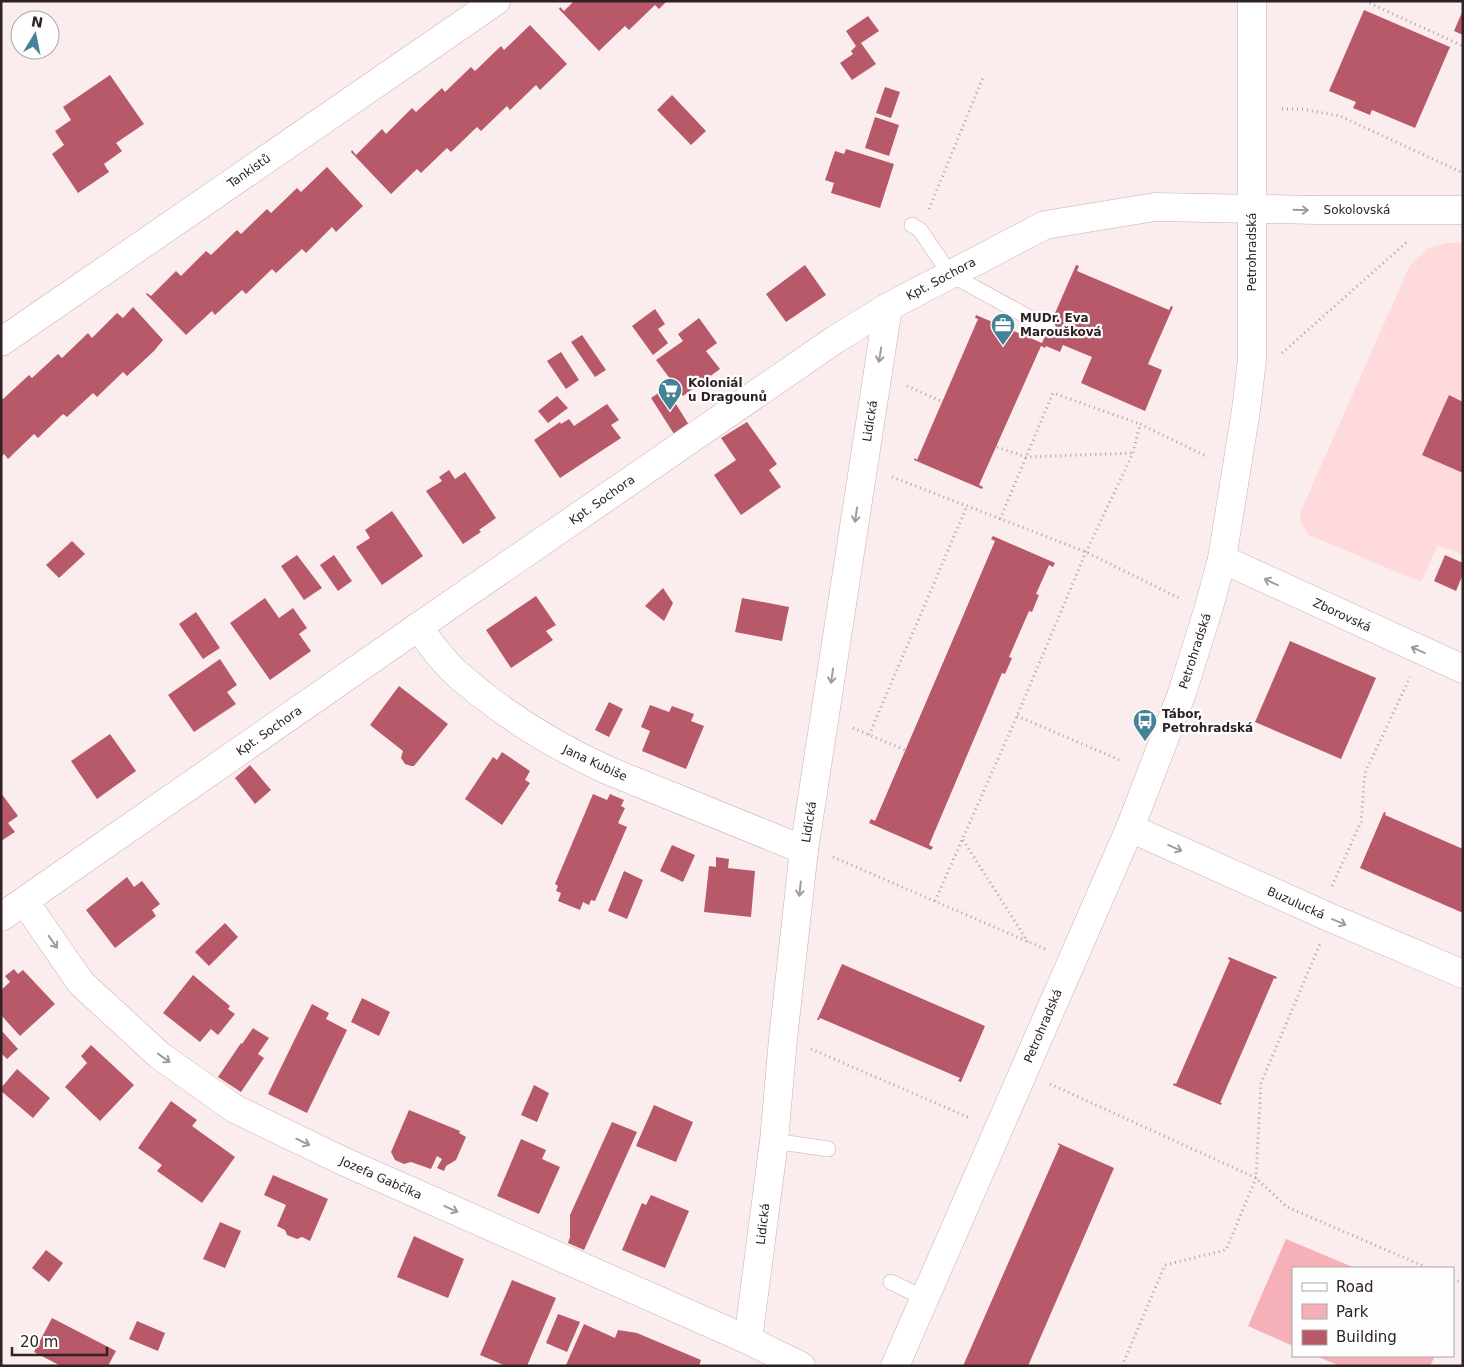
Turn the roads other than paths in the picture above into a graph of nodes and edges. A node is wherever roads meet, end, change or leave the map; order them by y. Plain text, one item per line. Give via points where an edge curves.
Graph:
1 (496, 1) edge
2 (1252, 1) edge
3 (1252, 208) junction
4 (1453, 210) edge
5 (916, 228) road end
6 (950, 274) junction
7 (888, 307) junction
8 (1048, 328) dead end
9 (1, 342) edge
10 (1222, 558) junction
11 (418, 627) junction
12 (1463, 669) edge
13 (1130, 828) junction
14 (815, 852) junction
15 (25, 902) junction
16 (1, 918) edge
17 (1463, 974) edge
18 (774, 1141) junction
19 (828, 1149) dead end
20 (891, 1282) dead end
21 (924, 1298) junction
22 (748, 1340) junction
23 (789, 1364) edge
24 (895, 1366) edge

1 - 9 street, Tankistů
2 - 3 street, Petrohradská
3 -> 4 street, Sokolovská
3 - 6 street, Kpt. Sochora via 1155,207 1045,225
3 - 10 street, Petrohradská via 1252,360
5 - 6 lane
6 - 7 street, Kpt. Sochora
6 - 8 lane
7 - 11 street, Kpt. Sochora via 836,338
7 -> 14 street, Lidická
12 -> 10 street, Zborovská
10 - 13 street, Petrohradská via 1182,693
11 - 14 street, Jana Kubiše via 455,672 544,738 607,770
11 - 15 street, Kpt. Sochora
13 -> 17 street, Buzulucká
13 - 21 street, Petrohradská
14 -> 18 street, Lidická via 783,1038
15 - 16 street, Kpt. Sochora
15 -> 22 street, Jozefa Gabčíka via 81,983 159,1054 236,1109 345,1162
18 - 19 lane
18 - 22 street, Lidická
20 - 21 lane
21 - 24 street, Petrohradská
22 - 23 street, Jozefa Gabčíka

